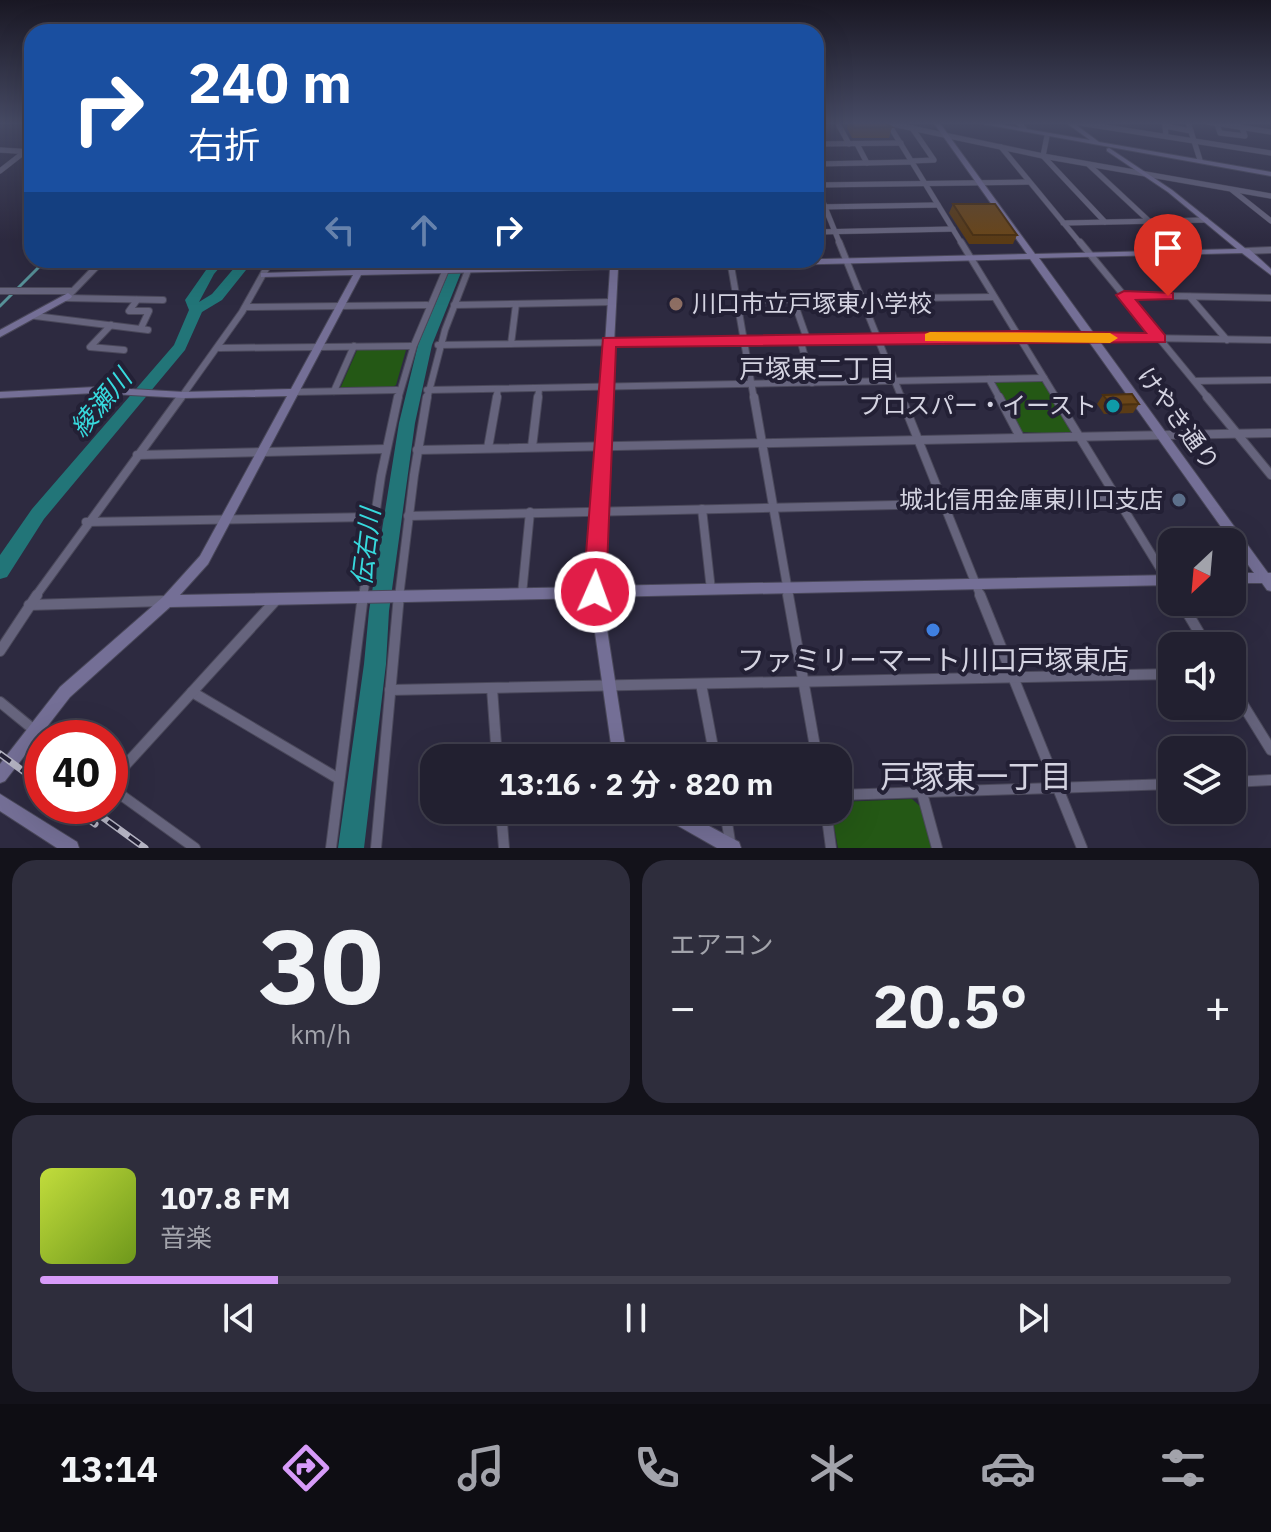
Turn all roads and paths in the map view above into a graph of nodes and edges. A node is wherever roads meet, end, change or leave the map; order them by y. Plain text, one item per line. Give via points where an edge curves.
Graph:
1 (912, 162) junction
2 (917, 162) edge
3 (964, 162) edge
4 (1013, 162) edge
5 (1048, 162) edge
6 (1075, 162) edge
7 (1126, 162) edge
8 (1198, 162) edge
9 (1208, 162) edge
10 (867, 163) joint
11 (824, 164) edge
12 (1089, 164) junction
13 (1145, 174) junction
14 (1271, 174) edge
15 (1029, 182) junction
16 (980, 183) junction
17 (925, 184) junction
18 (824, 185) edge
19 (1231, 189) junction
20 (1271, 196) edge
21 (938, 205) junction
22 (824, 207) edge
23 (824, 213) edge
24 (1206, 220) junction
25 (1149, 221) junction
26 (1271, 221) edge
27 (1105, 222) junction
28 (1063, 223) junction
29 (953, 229) junction
30 (835, 231) junction
31 (824, 232) edge
32 (1271, 250) edge
33 (1246, 251) junction
34 (1089, 255) junction
35 (1033, 256) junction
36 (970, 258) junction
37 (824, 261) edge
38 (846, 261) junction
39 (95, 268) edge
40 (267, 268) edge
41 (361, 268) edge
42 (508, 268) edge
43 (614, 268) edge
44 (731, 268) edge
45 (447, 270) junction
46 (465, 270) junction
47 (359, 272) junction
48 (1271, 273) edge
49 (264, 275) junction
50 (0, 291) edge
51 (69, 295) junction
52 (1124, 295) junction
53 (994, 297) junction
54 (1190, 297) junction
55 (862, 298) junction
56 (1271, 298) edge
57 (793, 299) junction
58 (137, 300) junction
59 (163, 300) dead end
60 (736, 300) junction
61 (612, 302) junction
62 (516, 304) junction
63 (427, 305) junction
64 (454, 305) junction
65 (341, 306) junction
66 (246, 307) junction
67 (35, 316) junction
68 (111, 325) junction
69 (0, 334) edge
70 (1019, 336) junction
71 (1092, 337) junction
72 (878, 338) junction
73 (1159, 338) junction
74 (803, 339) junction
75 (742, 340) junction
76 (1227, 340) junction
77 (1271, 340) edge
78 (609, 342) junction
79 (511, 344) junction
80 (438, 345) junction
81 (319, 346) junction
82 (354, 346) junction
83 (412, 346) junction
84 (219, 348) junction
85 (124, 350) dead end
86 (1044, 378) junction
87 (989, 379) junction
88 (1271, 380) edge
89 (895, 381) junction
90 (1195, 381) junction
91 (812, 383) junction
92 (751, 385) junction
93 (606, 387) junction
94 (498, 389) junction
95 (539, 389) junction
96 (397, 390) junction
97 (427, 390) junction
98 (334, 391) junction
99 (295, 392) junction
100 (179, 394) junction
101 (0, 395) edge
102 (1237, 433) junction
103 (1271, 433) edge
104 (1162, 435) junction
105 (1080, 436) junction
106 (1020, 437) junction
107 (919, 439) junction
108 (761, 443) junction
109 (602, 445) junction
110 (532, 447) junction
111 (488, 448) junction
112 (386, 449) junction
113 (417, 450) junction
114 (263, 453) junction
115 (137, 455) junction
116 (1271, 475) edge
117 (1119, 500) junction
118 (944, 502) junction
119 (772, 508) junction
120 (702, 509) junction
121 (598, 511) junction
122 (530, 512) junction
123 (408, 516) junction
124 (374, 517) junction
125 (228, 518) junction
126 (86, 522) junction
127 (1158, 563) edge
128 (1246, 579) edge
129 (1269, 581) edge
130 (1158, 582) edge
131 (975, 584) junction
132 (785, 588) junction
133 (711, 590) junction
134 (595, 592) junction
135 (522, 594) junction
136 (395, 596) junction
137 (365, 597) junction
138 (277, 599) junction
139 (167, 601) junction
140 (29, 605) junction
141 (0, 651) edge
142 (1158, 674) edge
143 (1014, 676) junction
144 (803, 681) junction
145 (608, 684) junction
146 (701, 684) junction
147 (492, 688) junction
148 (390, 690) junction
149 (192, 692) junction
150 (0, 702) edge
151 (1246, 710) edge
152 (48, 720) edge
153 (24, 722) edge
154 (496, 744) edge
155 (618, 744) edge
156 (712, 744) edge
157 (814, 744) edge
158 (24, 750) edge
159 (1271, 750) edge
160 (128, 765) edge
161 (0, 776) edge
162 (339, 779) junction
163 (1271, 780) edge
164 (1246, 781) edge
165 (1158, 785) edge
166 (1058, 789) junction
167 (922, 793) junction
168 (852, 795) edge
169 (128, 798) edge
170 (0, 802) edge
171 (502, 824) edge
172 (689, 824) edge
173 (728, 824) edge
174 (828, 824) edge
175 (71, 848) edge
176 (195, 848) edge
177 (331, 848) edge
178 (376, 848) edge
179 (504, 848) edge
180 (732, 848) edge
181 (831, 848) edge
182 (937, 848) edge
183 (1082, 848) edge

1 - 2 street
1 - 10 street
1 - 17 street
3 - 16 street, けやき通り
4 - 15 street
5 - 27 street
6 - 12 street
7 - 13 street
8 - 14 street
9 - 14 street
10 - 11 street
12 - 13 street
12 - 25 street
13 - 19 street
13 - 24 street
15 - 16 street
15 - 28 street
16 - 17 street
16 - 35 street, けやき通り
17 - 18 street
17 - 21 street
19 - 20 street
19 - 26 street
21 - 22 street
21 - 29 street
23 - 30 street
24 - 25 street
24 - 33 street
25 - 27 street
27 - 28 street
28 - 34 street
29 - 30 street
29 - 36 street
30 - 31 street
30 - 38 street
32 - 33 street
33 - 34 street
33 - 48 street
34 - 35 street
34 - 52 street
35 - 36 street
35 - 71 street, けやき通り
36 - 38 street
36 - 53 street
37 - 38 street
38 - 55 street
39 - 51 street
40 - 49 street
41 - 47 street
42 - 46 street
43 - 61 street
44 - 60 street
45 - 46 street
45 - 47 street
45 - 63 street
46 - 64 street
47 - 49 street
47 - 65 street
49 - 66 street
50 - 51 street
51 - 58 street
51 - 67 street
52 - 54 street
52 - 73 street
53 - 55 street
53 - 70 street
54 - 56 street
54 - 76 street
55 - 57 street
55 - 72 street
57 - 60 street
57 - 74 street
58 - 59 street
58 - 68 street via 129,311 149,311 144,329
60 - 75 street
61 - 62 street
61 - 78 street
62 - 64 street
62 - 79 street
63 - 65 street
63 - 83 street
64 - 80 street
65 - 66 street
65 - 81 street
66 - 84 street
67 - 68 street
67 - 69 street
68 - 85 street via 90,347
70 - 71 street
70 - 72 street
70 - 86 street
71 - 73 street
71 - 104 street, けやき通り
72 - 74 street
72 - 89 street
73 - 76 street
73 - 90 street
74 - 75 street
74 - 91 street
75 - 78 street
75 - 92 street
76 - 77 street
78 - 79 street
78 - 93 street
79 - 80 street
80 - 97 street
81 - 82 street
81 - 84 street
81 - 99 street
82 - 83 street
82 - 98 street
83 - 96 street
84 - 100 street
86 - 87 street
86 - 105 street
87 - 89 street
87 - 106 street
88 - 90 street
89 - 91 street
89 - 107 street
90 - 102 street
91 - 92 street
92 - 93 street
92 - 108 street
93 - 95 street
93 - 109 street
94 - 95 street
94 - 97 street
94 - 111 street
95 - 110 street
96 - 98 street
96 - 112 street
97 - 113 street
98 - 99 street
99 - 100 street
99 - 114 street
100 - 101 street via 106,390
100 - 115 street
102 - 103 street
102 - 104 street
102 - 116 street
104 - 105 street
104 - 129 street, けやき通り
105 - 106 street
105 - 117 street
106 - 107 street
107 - 108 street
107 - 118 street
108 - 109 street
108 - 119 street
109 - 110 street
109 - 121 street
110 - 111 street
111 - 113 street
112 - 114 street
112 - 124 street
113 - 123 street
114 - 115 street
114 - 125 street
115 - 126 street
117 - 118 street
117 - 127 street
118 - 119 street
118 - 131 street
119 - 120 street
119 - 132 street
120 - 121 street
120 - 133 street
121 - 122 street
121 - 134 street
122 - 123 street
122 - 135 street
123 - 136 street
124 - 125 street
124 - 137 street
125 - 126 street
125 - 139 street via 204,560
126 - 140 street
128 - 129 street
130 - 131 street
131 - 132 street
131 - 143 street
132 - 133 street
132 - 144 street
133 - 134 street
134 - 135 street
134 - 145 street
135 - 136 street
136 - 137 street
136 - 148 street
137 - 138 street
137 - 162 street
138 - 139 street
138 - 149 street
139 - 140 street
139 - 152 street via 65,692
140 - 141 street
142 - 143 street
143 - 144 street
143 - 166 street
144 - 146 street
144 - 157 street
145 - 146 street
145 - 147 street
145 - 155 street
146 - 156 street
147 - 148 street
147 - 154 street
148 - 178 street
149 - 160 street
149 - 162 street
150 - 153 street
151 - 159 street
158 - 161 street
162 - 177 street
163 - 164 street
165 - 166 street
166 - 167 street
166 - 183 street
167 - 168 street
167 - 182 street
169 - 176 street
170 - 175 street
171 - 179 street
172 - 180 street
173 - 180 street
174 - 181 street

